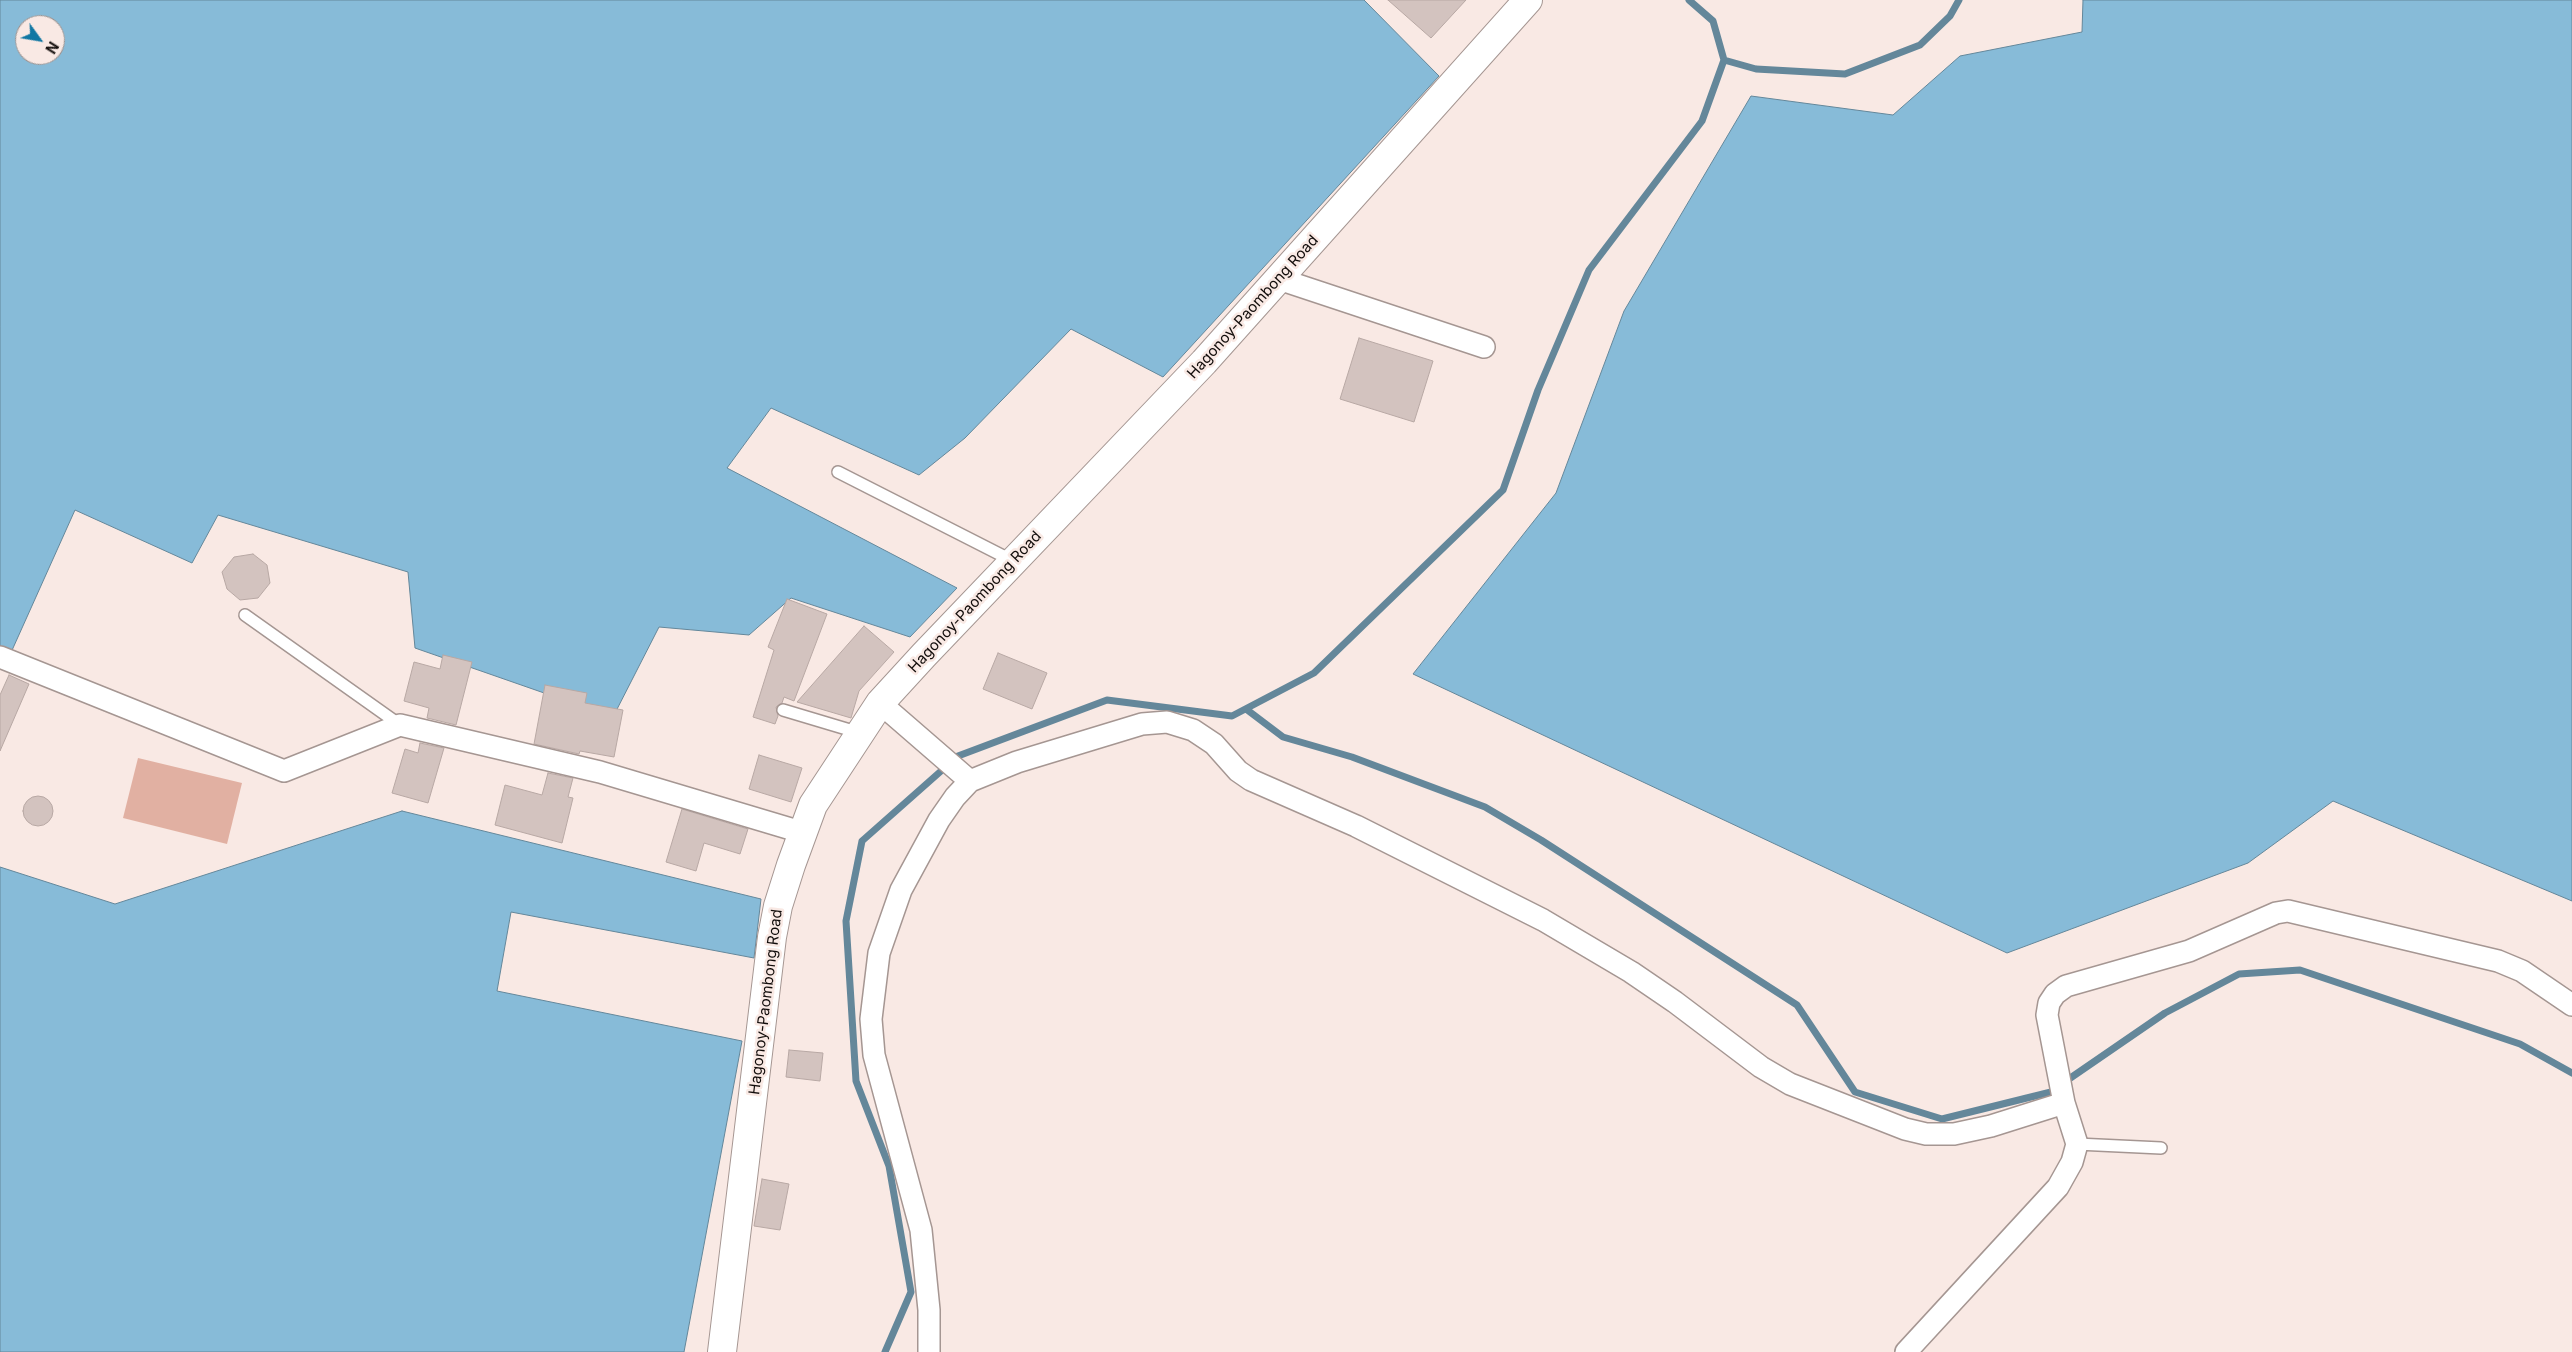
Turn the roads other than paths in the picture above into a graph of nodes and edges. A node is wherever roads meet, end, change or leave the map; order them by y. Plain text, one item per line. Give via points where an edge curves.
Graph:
1 (1528, 0) edge
2 (1280, 279) junction
3 (1484, 347) dead end
4 (838, 472) dead end
5 (1013, 561) junction
6 (245, 615) dead end
7 (0, 657) edge
8 (880, 703) junction
9 (783, 710) dead end
10 (400, 725) junction
11 (860, 733) junction
12 (962, 774) junction
13 (801, 832) junction
14 (2572, 1005) edge
15 (2064, 1103) junction
16 (2077, 1144) junction
17 (2161, 1148) dead end
18 (722, 1352) edge
19 (929, 1352) edge
20 (1906, 1352) edge

1 - 2 main road, Hagonoy-Paombong Road
2 - 3 street
2 - 5 main road, Hagonoy-Paombong Road
4 - 5 lane
5 - 8 main road, Hagonoy-Paombong Road
6 - 10 lane
7 - 10 street via 284,771
8 - 11 main road, Hagonoy-Paombong Road
8 - 12 street
9 - 11 lane
10 - 13 street via 600,772
11 - 13 main road, Hagonoy-Paombong Road via 813,805
12 - 15 street via 1016,762 1142,724 1167,722 1193,730 1214,744 1238,771 1251,780 1356,826 1543,920 1646,982 1761,1067 1790,1084 1905,1129 1926,1134 1954,1134 1991,1126
12 - 19 street via 954,797 901,890 879,953 871,1019 874,1055 920,1230 929,1310
13 - 18 main road, Hagonoy-Paombong Road via 772,937
14 - 15 street via 2522,971 2498,961 2296,913 2276,913 2188,950 2066,986 2055,994 2047,1015
15 - 16 street
16 - 17 lane
16 - 20 street via 2072,1162 2058,1187

